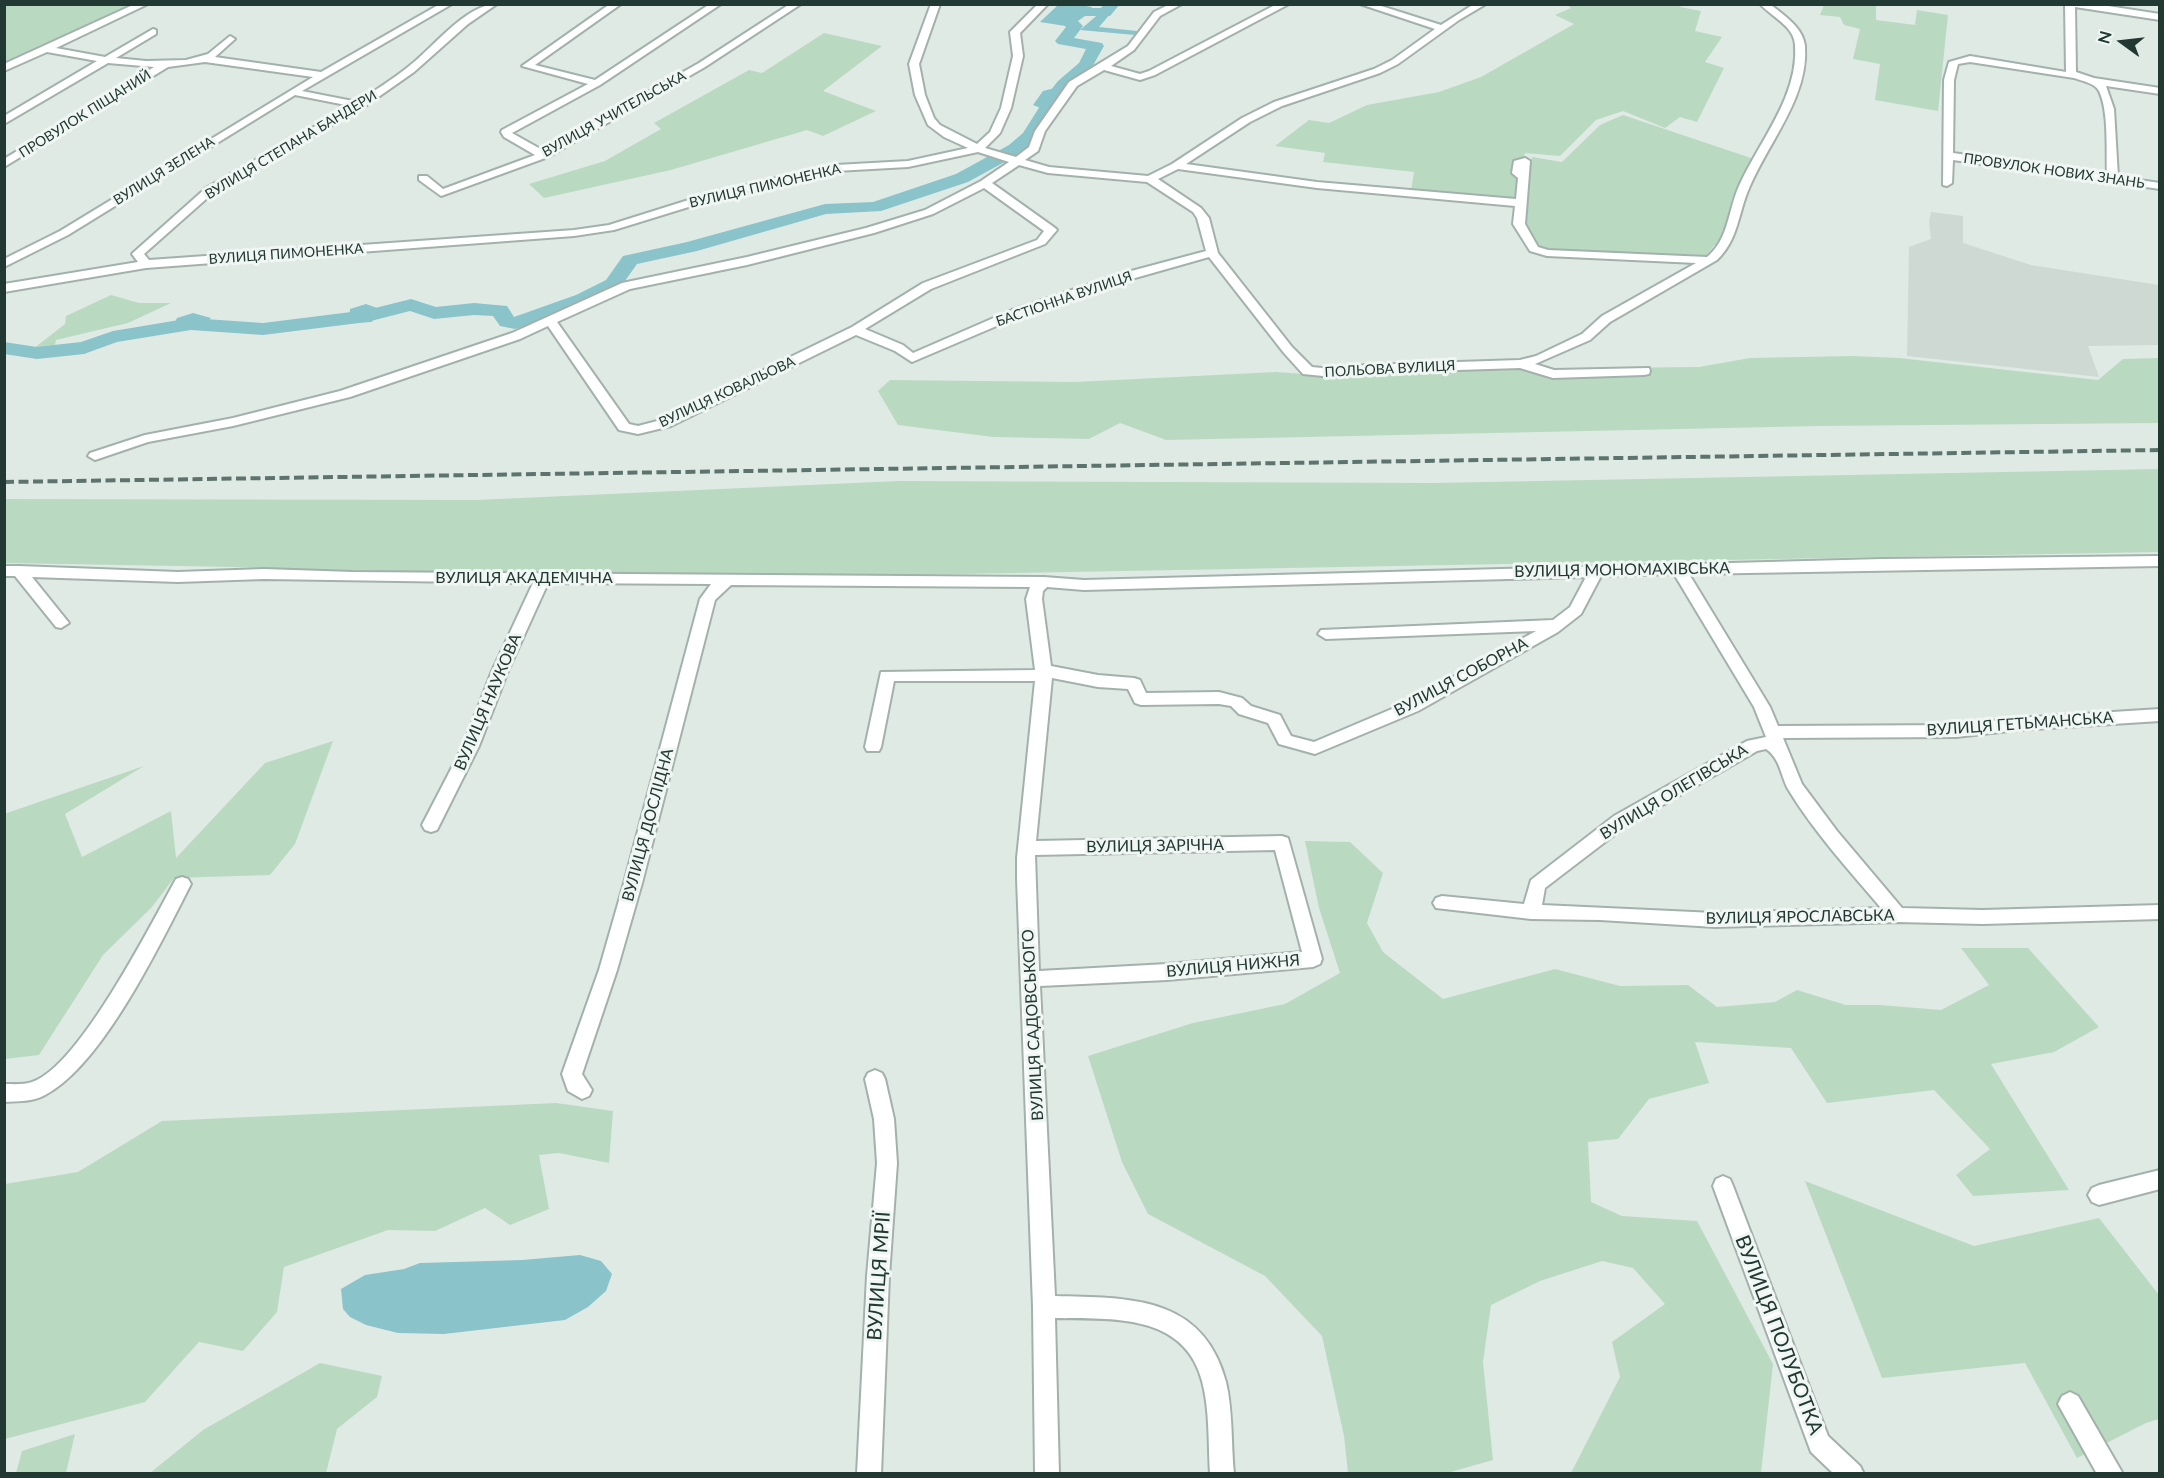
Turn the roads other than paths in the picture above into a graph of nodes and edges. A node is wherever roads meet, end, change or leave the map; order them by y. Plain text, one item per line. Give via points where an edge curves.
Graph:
1 (144, 4) edge
2 (448, 4) edge
3 (494, 4) edge
4 (617, 4) edge
5 (717, 4) edge
6 (797, 4) edge
7 (936, 4) edge
8 (1044, 4) edge
9 (1178, 4) edge
10 (1285, 4) edge
11 (1364, 4) edge
12 (1482, 4) edge
13 (1764, 4) edge
14 (2072, 4) edge
15 (2160, 16) edge
16 (1442, 28) junction
17 (153, 32) dead end
18 (230, 39) dead end
19 (47, 49) junction
20 (206, 59) junction
21 (104, 60) junction
22 (166, 64) junction
23 (4, 68) edge
24 (1103, 68) junction
25 (2072, 74) junction
26 (322, 75) junction
27 (2093, 81) junction
28 (597, 83) junction
29 (2160, 91) edge
30 (293, 92) junction
31 (360, 105) junction
32 (4, 121) edge
33 (978, 149) junction
34 (544, 154) junction
35 (1949, 156) junction
36 (1016, 161) junction
37 (4, 164) edge
38 (1176, 166) junction
39 (1524, 177) dead end
40 (423, 178) dead end
41 (1150, 179) junction
42 (2113, 179) junction
43 (985, 183) junction
44 (1947, 183) dead end
45 (2160, 186) edge
46 (1520, 203) junction
47 (1212, 253) junction
48 (1676, 258) junction
49 (1708, 260) junction
50 (4, 264) edge
51 (146, 264) junction
52 (1690, 270) junction
53 (4, 288) edge
54 (550, 321) junction
55 (856, 330) junction
56 (1520, 364) junction
57 (1644, 371) dead end
58 (95, 456) dead end
59 (2160, 561) edge
60 (1679, 570) junction
61 (12, 571) edge
62 (1596, 571) junction
63 (542, 579) junction
64 (1007, 582) junction
65 (1044, 582) junction
66 (707, 587) junction
67 (1034, 599) junction
68 (61, 623) dead end
69 (1557, 625) junction
70 (1326, 634) dead end
71 (1044, 675) junction
72 (2160, 715) edge
73 (1773, 732) junction
74 (873, 747) dead end
75 (1780, 750) junction
76 (431, 825) dead end
77 (1282, 843) joint
78 (1028, 848) junction
79 (182, 884) dead end
80 (1442, 903) dead end
81 (1531, 912) junction
82 (2160, 912) edge
83 (1897, 915) junction
84 (1032, 979) junction
85 (875, 1079) dead end
86 (577, 1082) dead end
87 (4, 1093) edge
88 (2160, 1179) edge
89 (1723, 1186) dead end
90 (2099, 1195) dead end
91 (1044, 1307) junction
92 (2070, 1404) dead end
93 (869, 1473) edge
94 (1047, 1473) edge
95 (1222, 1473) edge
96 (1852, 1473) edge
97 (2111, 1473) edge

1 - 19 street
2 - 26 street, ВУЛИЦЯ ЗЕЛЕНА
3 - 31 street, ВУЛИЦЯ СТЕПАНА БАНДЕРИ via 465,22 411,70
4 - 28 street via 527,66
5 - 28 street
6 - 34 street, ВУЛИЦЯ УЧИТЕЛЬСЬКА via 702,65
7 - 33 street via 914,64 928,118
8 - 33 street via 1015,32 1018,56 1006,108 995,133
9 - 24 street via 1157,14 1131,48
10 - 24 street via 1152,73 1140,77
11 - 16 street
12 - 16 street
13 - 49 street, ПОЛЬОВА ВУЛИЦЯ via 1798,36 1799,63 1786,106 1743,190 1731,233 1717,255
14 - 15 street
14 - 25 street
16 - 38 street via 1377,71 1278,104 1246,120
17 - 21 street
18 - 20 street
19 - 21 street
19 - 23 street
20 - 22 street
20 - 26 street
21 - 22 street
21 - 32 street
22 - 37 street, ПРОВУЛОК ПІЩАНИЙ
24 - 36 street via 1073,84 1040,131 1034,149
25 - 27 street
25 - 35 street, ПРОВУЛОК НОВИХ ЗНАНЬ via 2059,76 1970,59 1957,60 1949,80
26 - 30 street, ВУЛИЦЯ ЗЕЛЕНА
27 - 29 street
27 - 42 street via 2103,88 2109,109
28 - 34 street via 506,132
30 - 31 street
30 - 50 street, ВУЛИЦЯ ЗЕЛЕНА via 64,233
31 - 51 street, ВУЛИЦЯ СТЕПАНА БАНДЕРИ via 210,190 138,254
33 - 36 street, ВУЛИЦЯ ПИМОНЕНКА
33 - 51 street, ВУЛИЦЯ ПИМОНЕНКА via 908,164 825,170 718,194 610,228
34 - 40 street, ВУЛИЦЯ УЧИТЕЛЬСЬКА via 441,193
35 - 42 street, ПРОВУЛОК НОВИХ ЗНАНЬ
35 - 44 street, ПРОВУЛОК НОВИХ ЗНАНЬ
36 - 41 street, ВУЛИЦЯ ПИМОНЕНКА via 1048,170
36 - 43 street
38 - 41 street
38 - 46 street via 1317,186
39 - 46 street
41 - 47 street, ПОЛЬОВА ВУЛИЦЯ via 1197,210 1203,218
42 - 45 street, ПРОВУЛОК НОВИХ ЗНАНЬ
43 - 54 street via 929,212 870,231 626,286
43 - 55 street, ВУЛИЦЯ КОВАЛЬОВА via 1051,230 1041,242 927,286
46 - 48 street via 1519,224 1530,245 1539,251
47 - 55 street, БАСТІОННА ВУЛИЦЯ via 1016,313 912,358 899,348
47 - 56 street, ПОЛЬОВА ВУЛИЦЯ via 1308,371
48 - 49 street
48 - 52 street
49 - 52 street, ПОЛЬОВА ВУЛИЦЯ
51 - 53 street, ВУЛИЦЯ ПИМОНЕНКА
52 - 56 street, ПОЛЬОВА ВУЛИЦЯ via 1606,319 1586,337
54 - 55 street, ВУЛИЦЯ КОВАЛЬОВА via 624,427 638,430 666,423
54 - 58 street via 462,356 345,394 145,439
56 - 57 street via 1553,374
59 - 60 street, ВУЛИЦЯ МОНОМАХІВСЬКА
60 - 62 street, ВУЛИЦЯ МОНОМАХІВСЬКА
60 - 73 street via 1762,707
61 - 63 street, ВУЛИЦЯ АКАДЕМІЧНА via 189,577 264,574
61 - 68 street
62 - 65 street, ВУЛИЦЯ МОНОМАХІВСЬКА via 1084,585
62 - 69 street, ВУЛИЦЯ СОБОРНА via 1576,610
63 - 66 street, ВУЛИЦЯ АКАДЕМІЧНА
63 - 76 street, ВУЛИЦЯ НАУКОВА via 500,670 471,746
64 - 65 street
64 - 66 street via 727,580
64 - 67 street via 1024,589
65 - 67 street via 1036,589
66 - 86 street, ВУЛИЦЯ ДОСЛІДНА via 633,883
67 - 71 street, ВУЛИЦЯ САДОВСЬКОГО
69 - 70 street
69 - 71 street, ВУЛИЦЯ СОБОРНА via 1412,707 1315,748 1285,740 1274,719 1245,710 1236,702 1219,698 1140,699 1134,684 1052,671
71 - 74 street via 887,676
71 - 78 street, ВУЛИЦЯ САДОВСЬКОГО
72 - 73 street, ВУЛИЦЯ ГЕТЬМАНСЬКА via 1956,731
73 - 75 street
75 - 81 street, ВУЛИЦЯ ОЛЕГІВСЬКА via 1769,744 1753,745 1620,821 1538,885
75 - 83 street via 1795,786
77 - 78 street, ВУЛИЦЯ ЗАРІЧНА
77 - 84 street, ВУЛИЦЯ НИЖНЯ via 1313,959
78 - 84 street, ВУЛИЦЯ САДОВСЬКОГО
79 - 87 street via 140,962 78,1056 37,1090
80 - 81 street, ВУЛИЦЯ ЯРОСЛАВСЬКА
81 - 83 street, ВУЛИЦЯ ЯРОСЛАВСЬКА via 1715,920
82 - 83 street, ВУЛИЦЯ ЯРОСЛАВСЬКА
84 - 91 street, ВУЛИЦЯ САДОВСЬКОГО
85 - 93 street, ВУЛИЦЯ МРІЇ via 884,1119 887,1163
88 - 90 street
89 - 96 street, ВУЛИЦЯ ПОЛУБОТКА via 1819,1444
91 - 94 street, ВУЛИЦЯ САДОВСЬКОГО
91 - 95 street via 1144,1313 1177,1325 1192,1337 1206,1356 1214,1383
92 - 97 street

